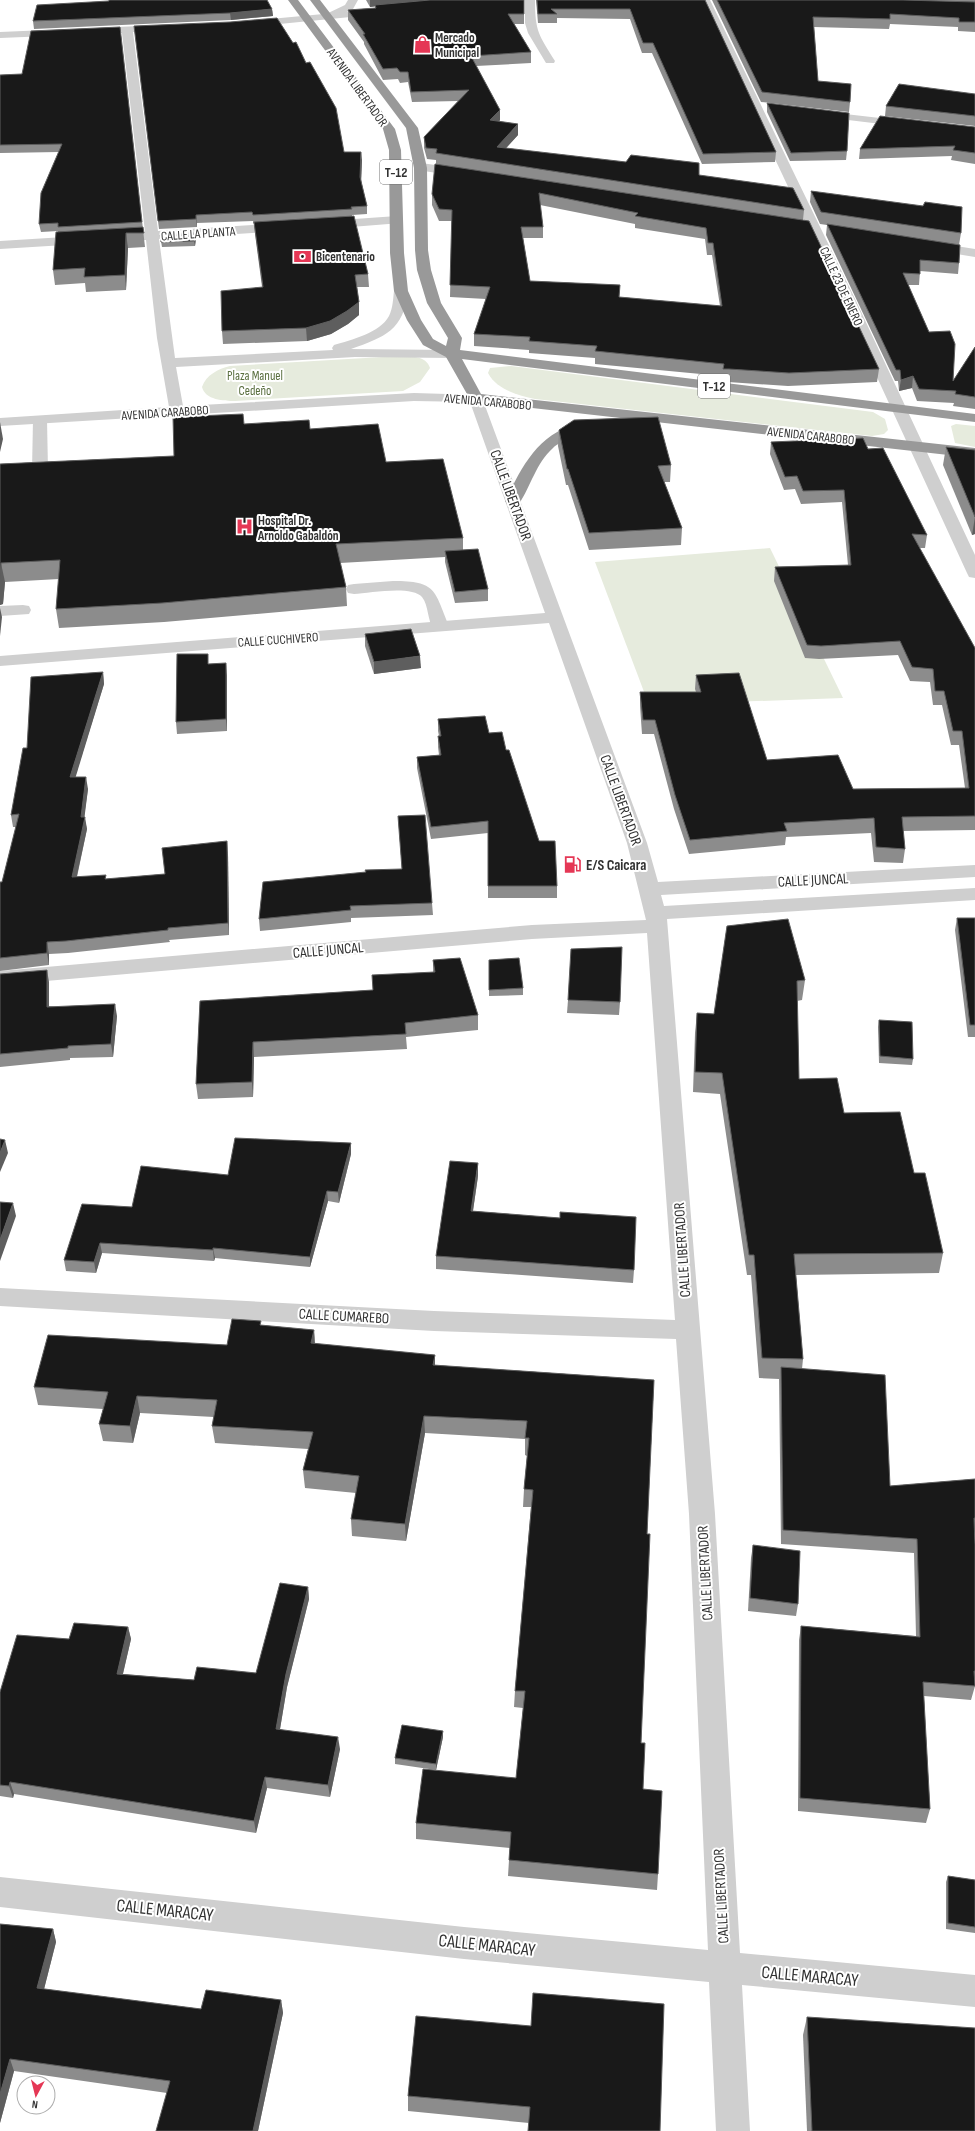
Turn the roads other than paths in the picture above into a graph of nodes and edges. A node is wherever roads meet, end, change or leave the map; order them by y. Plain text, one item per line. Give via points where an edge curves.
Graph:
1 (293, 0) edge
2 (315, 0) edge
3 (353, 0) edge
4 (530, 0) edge
5 (705, 0) edge
6 (388, 10) edge
7 (328, 17) junction
8 (307, 19) junction
9 (238, 25) edge
10 (174, 28) edge
11 (127, 30) junction
12 (0, 35) edge
13 (550, 61) dead end
14 (756, 106) junction
15 (771, 108) edge
16 (810, 112) edge
17 (920, 126) edge
18 (421, 166) junction
19 (476, 175) edge
20 (397, 220) junction
21 (799, 225) edge
22 (310, 226) edge
23 (294, 227) edge
24 (814, 228) junction
25 (829, 230) edge
26 (152, 236) junction
27 (921, 244) edge
28 (0, 245) edge
29 (975, 253) edge
30 (401, 291) junction
31 (452, 354) junction
32 (314, 355) junction
33 (168, 363) junction
34 (476, 398) junction
35 (899, 409) junction
36 (177, 412) junction
37 (661, 418) junction
38 (975, 418) edge
39 (40, 420) junction
40 (0, 422) edge
41 (916, 446) junction
42 (975, 453) edge
43 (56, 469) edge
44 (513, 501) junction
45 (975, 574) edge
46 (354, 589) dead end
47 (23, 610) dead end
48 (0, 611) edge
49 (555, 617) junction
50 (440, 626) junction
51 (0, 661) edge
52 (975, 871) edge
53 (651, 889) junction
54 (975, 894) edge
55 (656, 919) junction
56 (0, 978) edge
57 (0, 1297) edge
58 (688, 1330) junction
59 (0, 1892) edge
60 (725, 1968) junction
61 (975, 1991) edge
62 (733, 2131) edge

1 - 8 highway, AVENIDA LIBERTADOR / T-12
2 - 7 highway, AVENIDA LIBERTADOR / T-12
3 - 7 street via 349,7
4 - 13 street via 530,23 533,33
5 - 14 street, CALLE 23 DE ENERO
6 - 7 street
7 - 8 street
7 - 18 highway, AVENIDA LIBERTADOR / T-12 via 407,119 418,144
8 - 9 street
8 - 20 highway, AVENIDA LIBERTADOR / T-12 via 389,129 395,150
10 - 11 street
11 - 12 street
11 - 26 street
14 - 15 street
14 - 24 street, CALLE 23 DE ENERO
16 - 17 street
18 - 19 street
18 - 31 highway, AVENIDA LIBERTADOR / T-12 via 426,274 433,300 455,338
20 - 22 street
20 - 30 highway, AVENIDA LIBERTADOR / T-12
21 - 24 street
23 - 26 street, CALLE LA PLANTA
24 - 25 street
24 - 35 street, CALLE 23 DE ENERO
26 - 28 street, CALLE LA PLANTA
26 - 33 street
27 - 29 street
30 - 31 highway, AVENIDA LIBERTADOR / T-12 via 414,320 428,342
30 - 32 street via 393,322 362,340
31 - 32 street via 396,352
31 - 34 highway
31 - 35 highway, T-12
32 - 33 street
33 - 36 street
34 - 36 street, AVENIDA CARABOBO via 414,396
34 - 37 highway, AVENIDA CARABOBO
34 - 44 street, CALLE LIBERTADOR
35 - 38 highway, T-12
35 - 41 street, CALLE 23 DE ENERO
36 - 39 street, AVENIDA CARABOBO
37 - 41 highway, AVENIDA CARABOBO
37 - 44 highway via 611,420 560,435 540,451
39 - 40 street, AVENIDA CARABOBO
39 - 43 street via 33,471
41 - 42 highway, AVENIDA CARABOBO
41 - 45 street, CALLE 23 DE ENERO
44 - 49 street, CALLE LIBERTADOR
46 - 50 street via 403,585 419,588 427,592
47 - 48 street
49 - 50 street, CALLE CUCHIVERO
49 - 53 street, CALLE LIBERTADOR via 637,843
50 - 51 street, CALLE CUCHIVERO
52 - 53 street, CALLE JUNCAL
53 - 55 street, CALLE LIBERTADOR
54 - 55 street, CALLE JUNCAL
55 - 56 street, CALLE JUNCAL
55 - 58 street, CALLE LIBERTADOR
57 - 58 street, CALLE CUMAREBO via 434,1321
58 - 60 street, CALLE LIBERTADOR via 702,1522
59 - 60 street, CALLE MARACAY via 456,1942
60 - 61 street, CALLE MARACAY
60 - 62 street, CALLE LIBERTADOR

